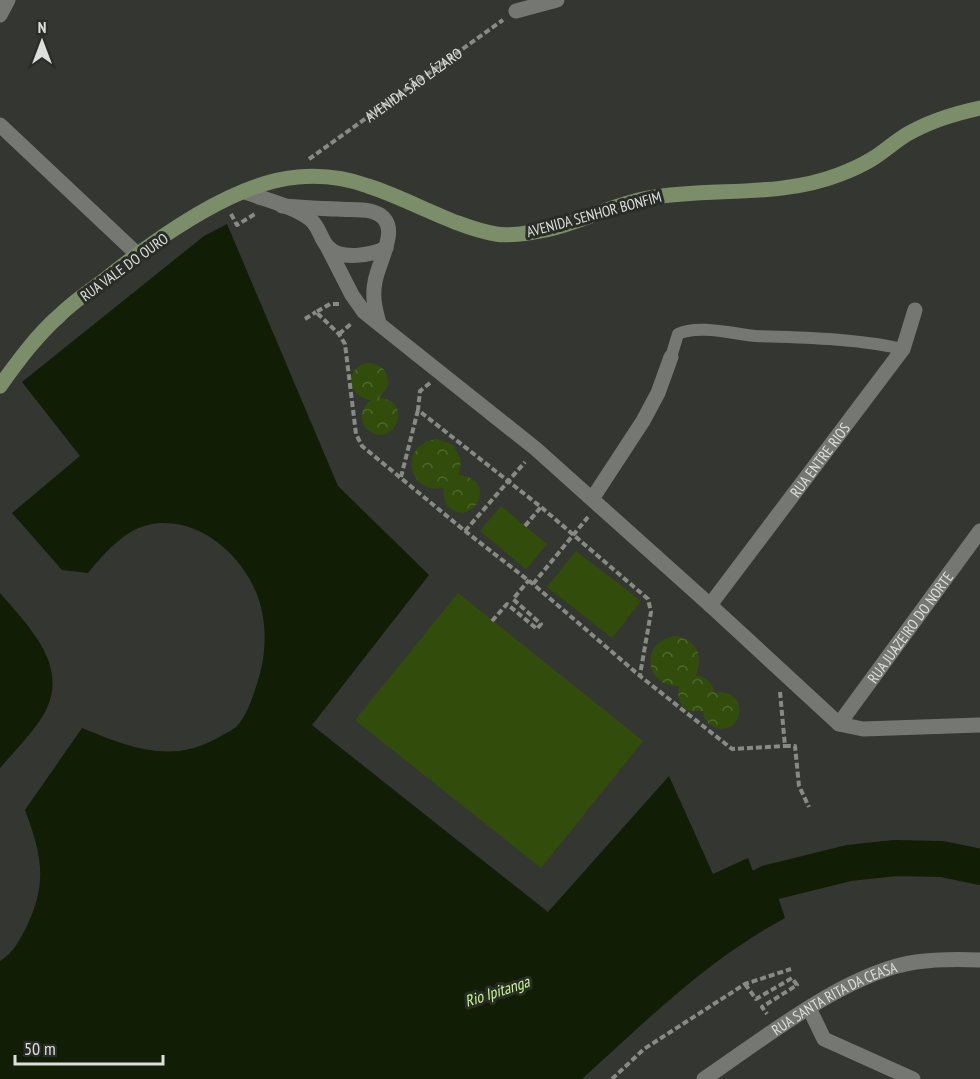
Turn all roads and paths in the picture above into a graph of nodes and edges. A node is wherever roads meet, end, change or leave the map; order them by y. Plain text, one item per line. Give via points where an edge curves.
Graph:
1 (8, 0) edge
2 (557, 0) edge
3 (516, 11) joint
4 (0, 15) edge
5 (980, 108) edge
6 (0, 125) edge
7 (301, 164) dead end
8 (272, 182) joint
9 (245, 192) junction
10 (225, 200) junction
11 (282, 206) junction
12 (260, 210) dead end
13 (327, 248) junction
14 (386, 248) junction
15 (137, 254) junction
16 (340, 295) dead end
17 (915, 310) dead end
18 (316, 312) junction
19 (357, 318) dead end
20 (305, 319) dead end
21 (379, 323) junction
22 (339, 334) junction
23 (903, 349) junction
24 (671, 357) joint
25 (0, 386) edge
26 (420, 391) dead end
27 (418, 410) junction
28 (536, 449) junction
29 (401, 477) junction
30 (507, 481) junction
31 (592, 499) junction
32 (541, 507) junction
33 (525, 526) dead end
34 (465, 531) junction
35 (980, 531) edge
36 (573, 534) junction
37 (531, 582) junction
38 (710, 605) junction
39 (492, 621) dead end
40 (640, 676) junction
41 (839, 724) junction
42 (980, 725) edge
43 (785, 746) dead end
44 (980, 960) edge
45 (791, 969) dead end
46 (809, 1008) junction
47 (612, 1079) edge
48 (704, 1079) edge
49 (913, 1079) edge

1 - 4 street
2 - 3 street
3 - 7 path, AVENIDA SÃO LÁZARO
5 - 8 street, AVENIDA SENHOR BONFIM via 928,123 872,159 812,183 645,198 537,232 497,234 368,185 342,179 296,177
6 - 15 street
8 - 9 street, RUA VALE DO OURO
9 - 10 street, RUA VALE DO OURO
9 - 11 street
10 - 12 path via 237,225
10 - 15 street, RUA VALE DO OURO
11 - 13 street via 312,220
11 - 14 street via 376,213 388,226
13 - 14 street via 357,256
13 - 21 street via 352,295 364,312
14 - 21 street via 373,293
15 - 25 street, RUA VALE DO OURO via 59,315
16 - 18 path via 345,305 330,304
17 - 23 street, RUA ENTRE RIOS
18 - 20 path
18 - 22 path
19 - 22 path
21 - 28 street
22 - 29 path via 345,344 356,434 362,446
23 - 24 lane via 870,341 695,329 678,334
23 - 38 street, RUA ENTRE RIOS
24 - 31 street via 643,421
26 - 27 path
27 - 29 path
27 - 30 path
28 - 30 path
28 - 31 street
29 - 34 path
30 - 32 path
30 - 34 path
31 - 38 street
32 - 33 path
32 - 36 path
34 - 37 path
35 - 41 street, RUA JUAZEIRO DO NORTE
36 - 37 path
36 - 40 path via 648,599 651,612
37 - 39 path via 513,599 541,624 537,629 507,604
37 - 40 path
38 - 41 street
40 - 43 path via 732,749
41 - 42 street via 863,729
44 - 46 street, RUA SANTA RITA DA CEASA via 914,962 876,973
45 - 47 path via 745,984 644,1049
46 - 48 street, RUA SANTA RITA DA CEASA
46 - 49 street via 824,1039

